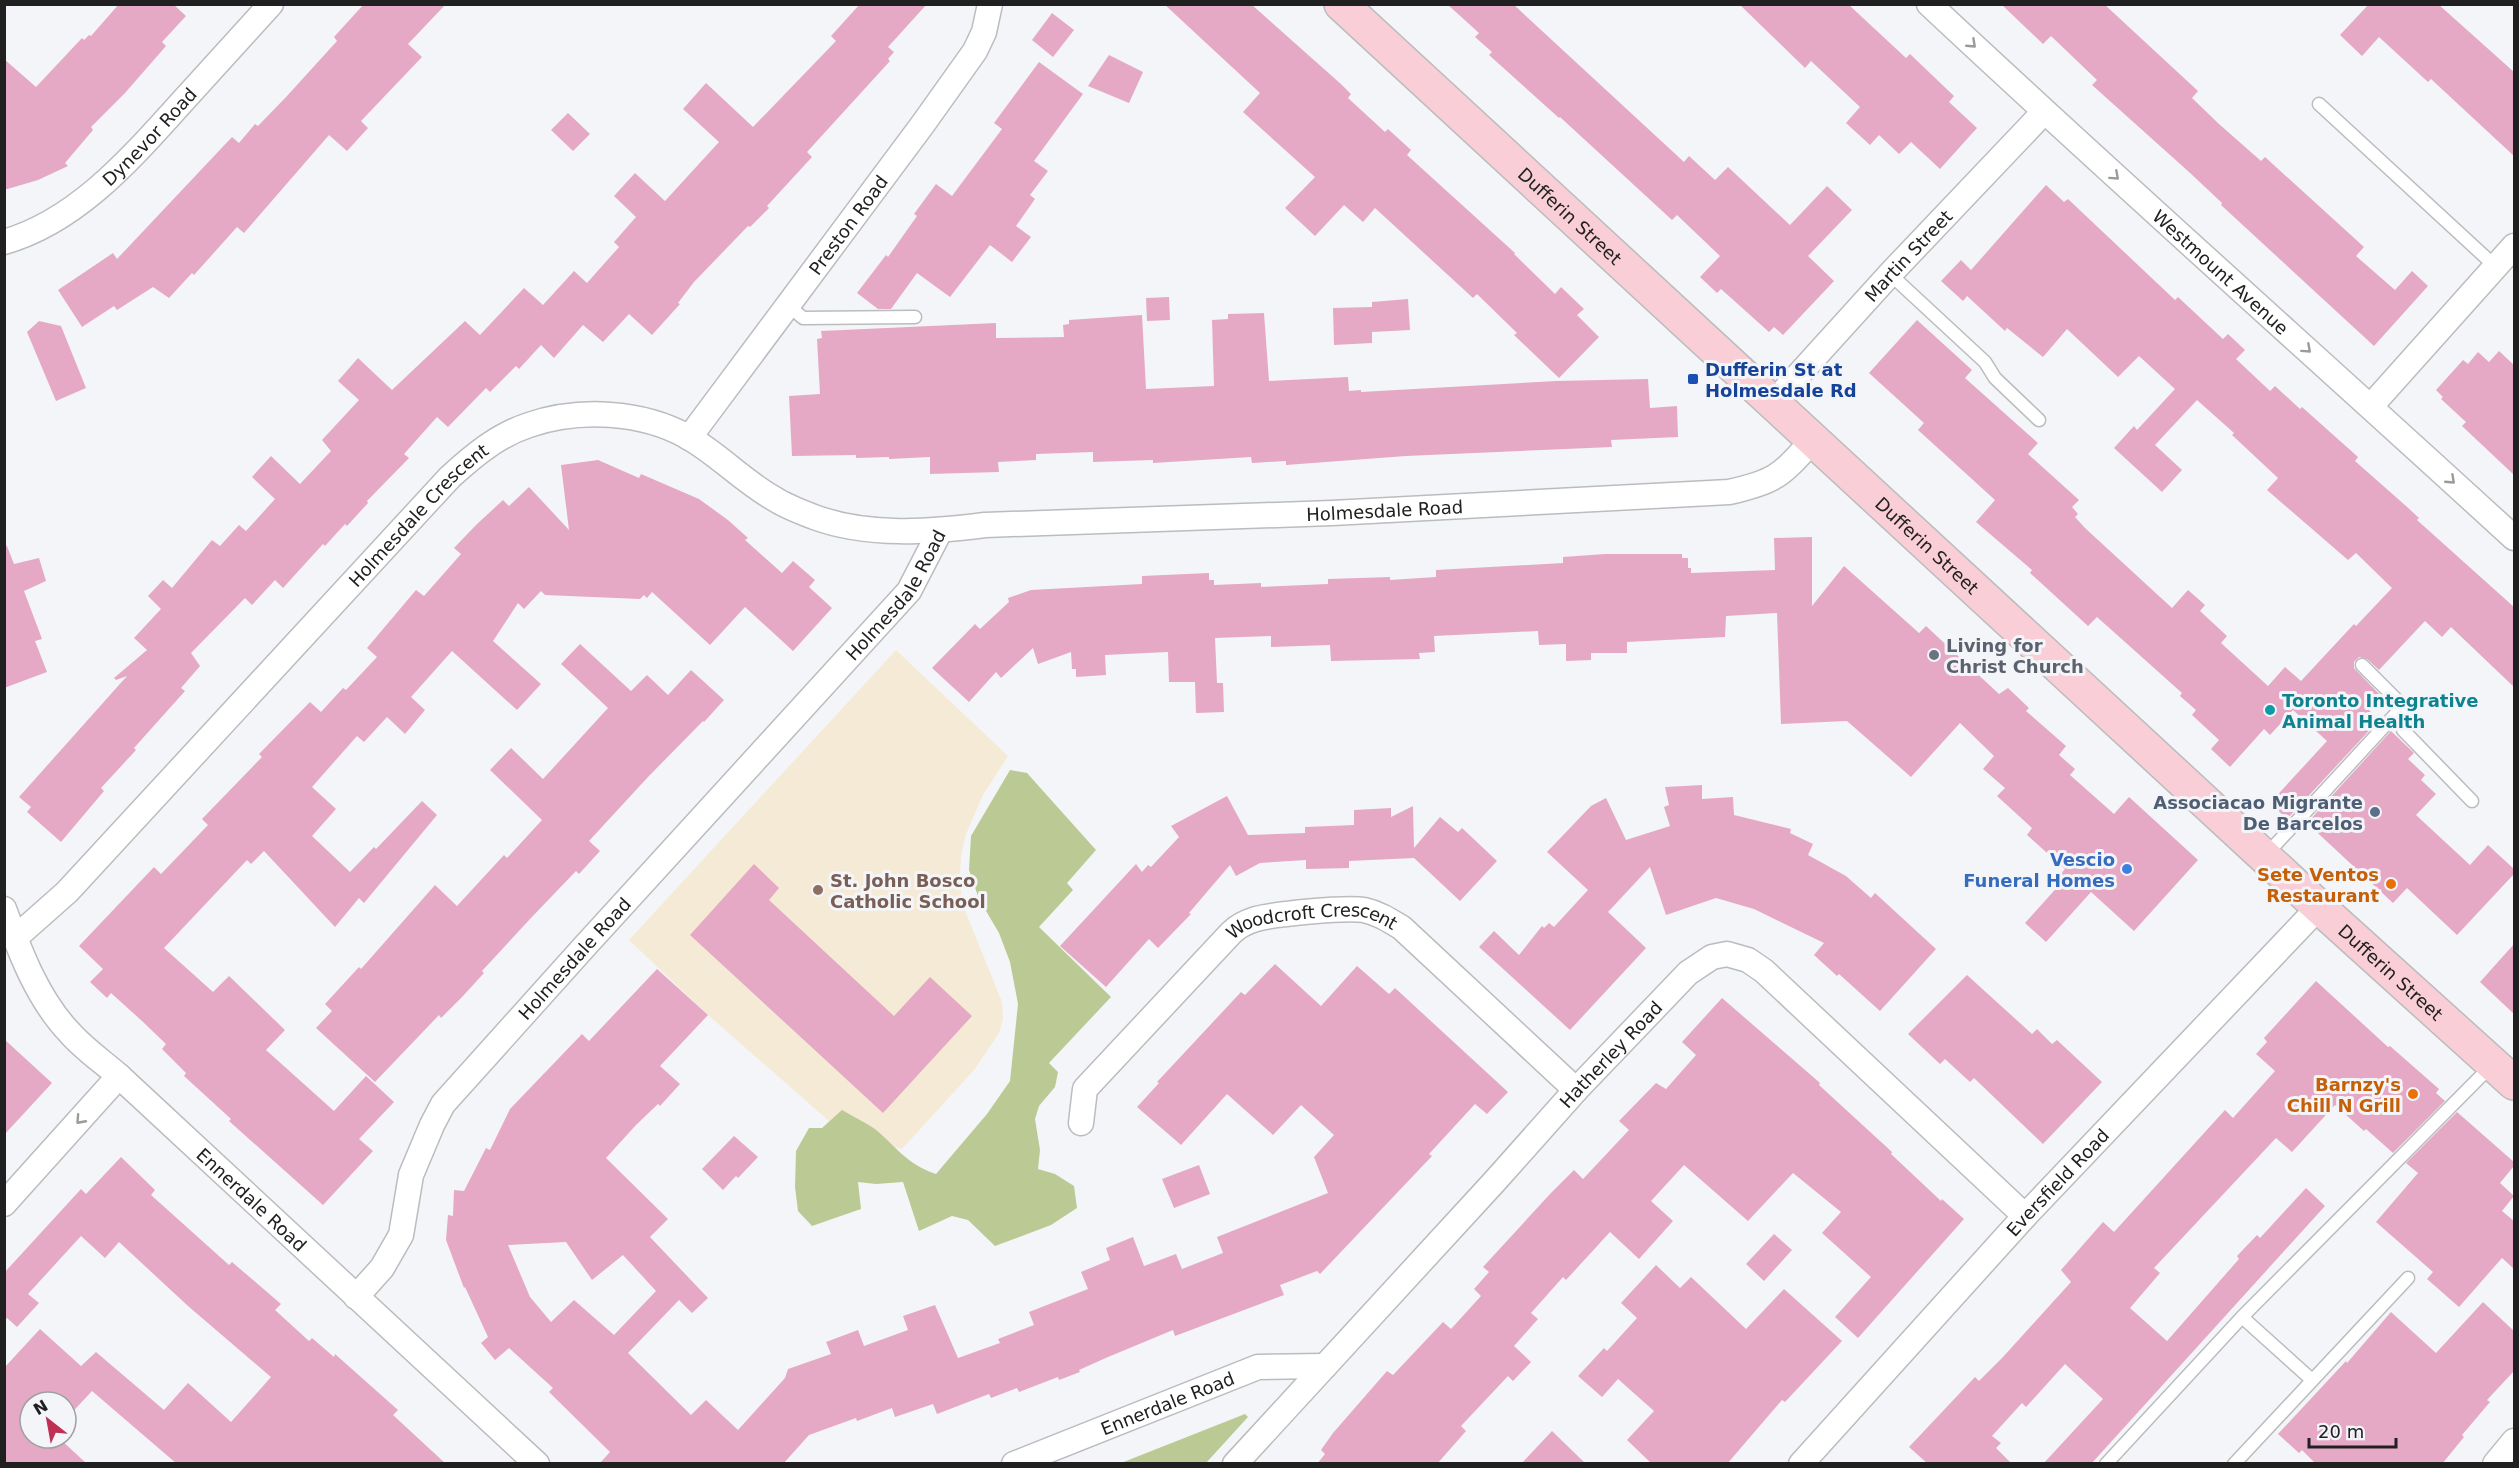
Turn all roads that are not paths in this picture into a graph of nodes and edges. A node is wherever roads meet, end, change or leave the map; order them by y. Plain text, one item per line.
1 (990, 4) edge
2 (1341, 4) edge
3 (1929, 4) edge
4 (257, 9) edge
5 (2319, 104) dead end
6 (2044, 112) junction
7 (4, 242) edge
8 (2514, 246) edge
9 (2496, 267) junction
10 (1890, 274) junction
11 (788, 306) junction
12 (915, 317) dead end
13 (1773, 403) junction
14 (2371, 406) junction
15 (2039, 420) dead end
16 (689, 438) junction
17 (1814, 439) junction
18 (940, 531) junction
19 (2514, 538) edge
20 (2362, 665) dead end
21 (2403, 706) junction
22 (2472, 801) dead end
23 (2265, 856) junction
24 (2319, 907) junction
25 (4, 909) edge
26 (15, 938) junction
27 (2504, 1073) edge
28 (119, 1076) junction
29 (1576, 1090) junction
30 (1081, 1123) dead end
31 (4, 1204) edge
32 (2025, 1216) junction
33 (2408, 1278) dead end
34 (356, 1297) junction
35 (2242, 1317) junction
36 (1325, 1366) junction
37 (2312, 1380) junction
38 (2514, 1441) edge
39 (537, 1464) edge
40 (1014, 1464) edge
41 (1235, 1464) edge
42 (1801, 1464) edge
43 (2106, 1464) edge
44 (2234, 1464) edge
45 (2495, 1464) edge

1 - 11 street, Preston Road
2 - 13 main road, Dufferin Street
3 -> 6 street, Westmount Avenue
4 - 7 street, Dynevor Road
5 - 9 lane
6 - 10 street, Martin Street
6 -> 14 street, Westmount Avenue
8 - 9 street
9 - 14 street
10 - 13 street, Martin Street
10 - 15 lane
11 - 12 lane
11 - 16 street, Preston Road
13 - 17 main road, Dufferin Street
14 -> 19 street, Westmount Avenue
16 - 18 street, Holmesdale Crescent
16 - 26 street, Holmesdale Crescent
17 - 18 street, Holmesdale Road
17 - 23 main road, Dufferin Street
18 - 34 street, Holmesdale Road
20 - 21 lane
21 - 22 lane
21 - 23 lane
23 - 24 main road, Dufferin Street
24 - 27 main road, Dufferin Street
24 - 32 street, Eversfield Road
25 - 26 street, Ennerdale Road
26 - 28 street, Ennerdale Road
27 - 35 lane
28 -> 31 street
28 - 34 street, Ennerdale Road
29 - 30 street, Woodcroft Crescent
29 - 32 street, Hatherley Road
29 - 36 street, Hatherley Road
32 - 42 street, Eversfield Road
33 - 37 lane
34 - 39 street, Ennerdale Road
35 - 37 lane
35 - 43 lane
36 - 40 street, Ennerdale Road
36 - 41 street, Hatherley Road
37 - 44 lane
38 - 45 street

